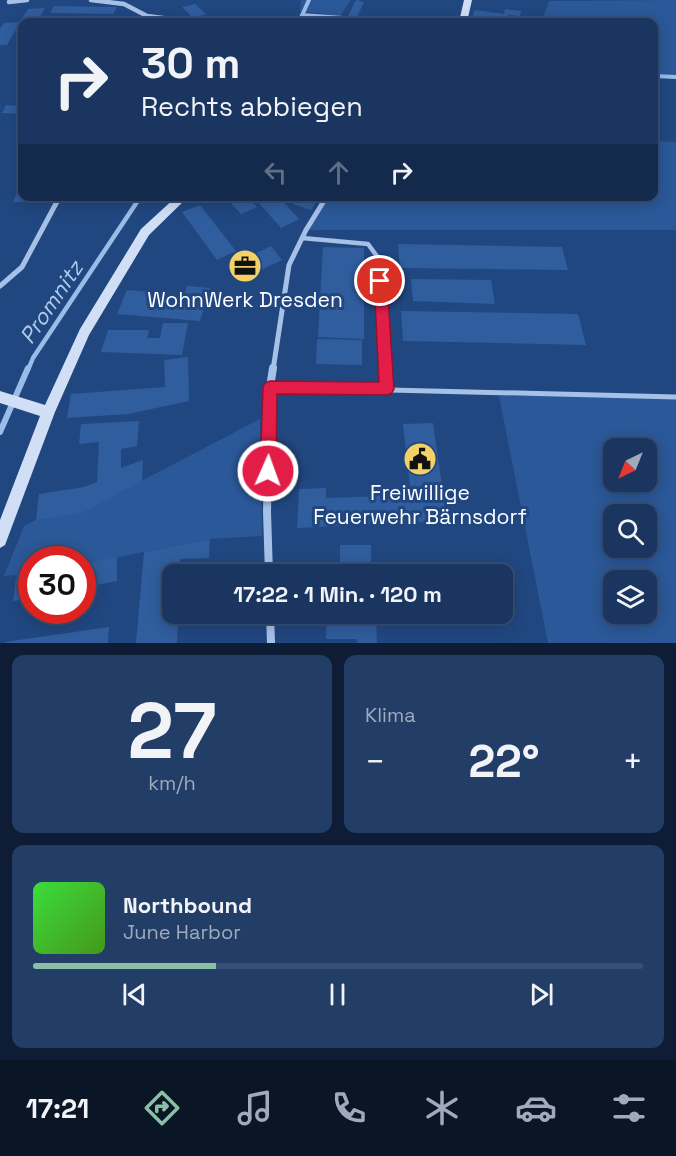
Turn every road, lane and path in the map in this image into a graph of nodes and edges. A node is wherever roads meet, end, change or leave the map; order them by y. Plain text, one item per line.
1 (27, 0) edge
2 (91, 0) edge
3 (468, 0) edge
4 (9, 2) dead end
5 (163, 18) edge
6 (464, 18) edge
7 (57, 201) edge
8 (179, 201) edge
9 (324, 201) edge
10 (302, 238) junction
11 (0, 286) edge
12 (270, 387) junction
13 (386, 389) junction
14 (676, 397) edge
15 (3, 398) edge
16 (48, 412) junction
17 (0, 540) edge
18 (269, 564) edge
19 (270, 624) edge
20 (271, 643) edge

1 - 4 street
2 - 5 street
3 - 6 main road
7 - 11 street
8 - 16 main road
9 - 10 street
10 - 12 street
10 - 13 lane
12 - 13 lane
12 - 18 street
13 - 14 lane
15 - 16 main road
16 - 17 main road
19 - 20 street

